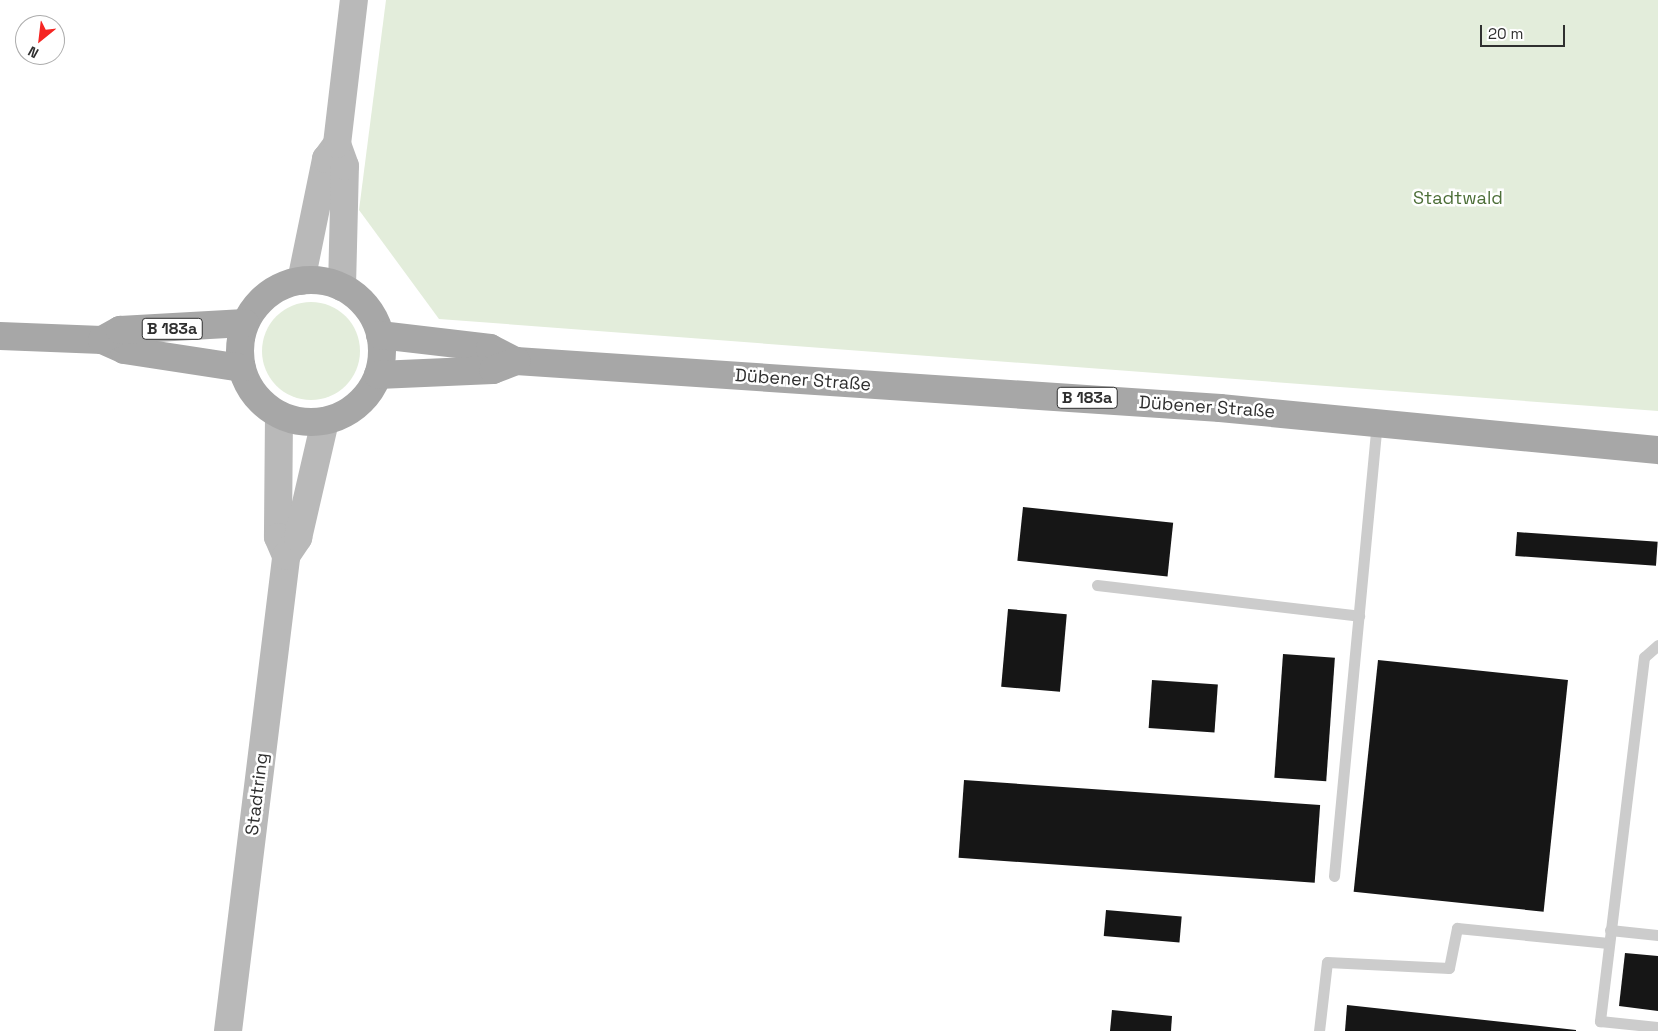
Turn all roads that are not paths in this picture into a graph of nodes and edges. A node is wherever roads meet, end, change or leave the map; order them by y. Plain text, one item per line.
1 (354, 0) edge
2 (337, 144) junction
3 (301, 281) junction
4 (342, 288) junction
5 (245, 323) junction
6 (380, 335) junction
7 (0, 336) edge
8 (102, 340) junction
9 (516, 361) junction
10 (242, 368) junction
11 (378, 376) junction
12 (279, 415) junction
13 (325, 421) junction
14 (1377, 422) junction
15 (1658, 450) edge
16 (286, 556) junction
17 (1097, 585) dead end
18 (1359, 616) junction
19 (1658, 645) edge
20 (1334, 876) dead end
21 (1610, 930) junction
22 (1658, 935) edge
23 (1608, 943) junction
24 (1658, 1027) edge
25 (228, 1031) edge
26 (1319, 1031) edge

1 - 2 main road
2 - 3 main road
2 - 4 main road
3 - 4 main road
3 - 5 main road
4 - 6 main road
5 - 8 main road, B 183a
5 - 10 main road
6 - 9 main road, Dübener Straße / B 183a
6 - 11 main road
7 - 8 main road, B 183a
8 - 10 main road, B 183a
9 - 11 main road, Dübener Straße / B 183a
9 - 14 main road, Dübener Straße / B 183a
10 - 12 main road
11 - 13 main road
12 - 13 main road
12 - 16 main road, Stadtring
13 - 16 main road, Stadtring
14 - 15 main road, Dübener Straße / B 183a
14 - 18 lane
16 - 25 main road, Stadtring
17 - 18 lane
18 - 20 lane
19 - 21 lane
21 - 22 lane
21 - 23 lane
23 - 24 lane
23 - 26 lane

